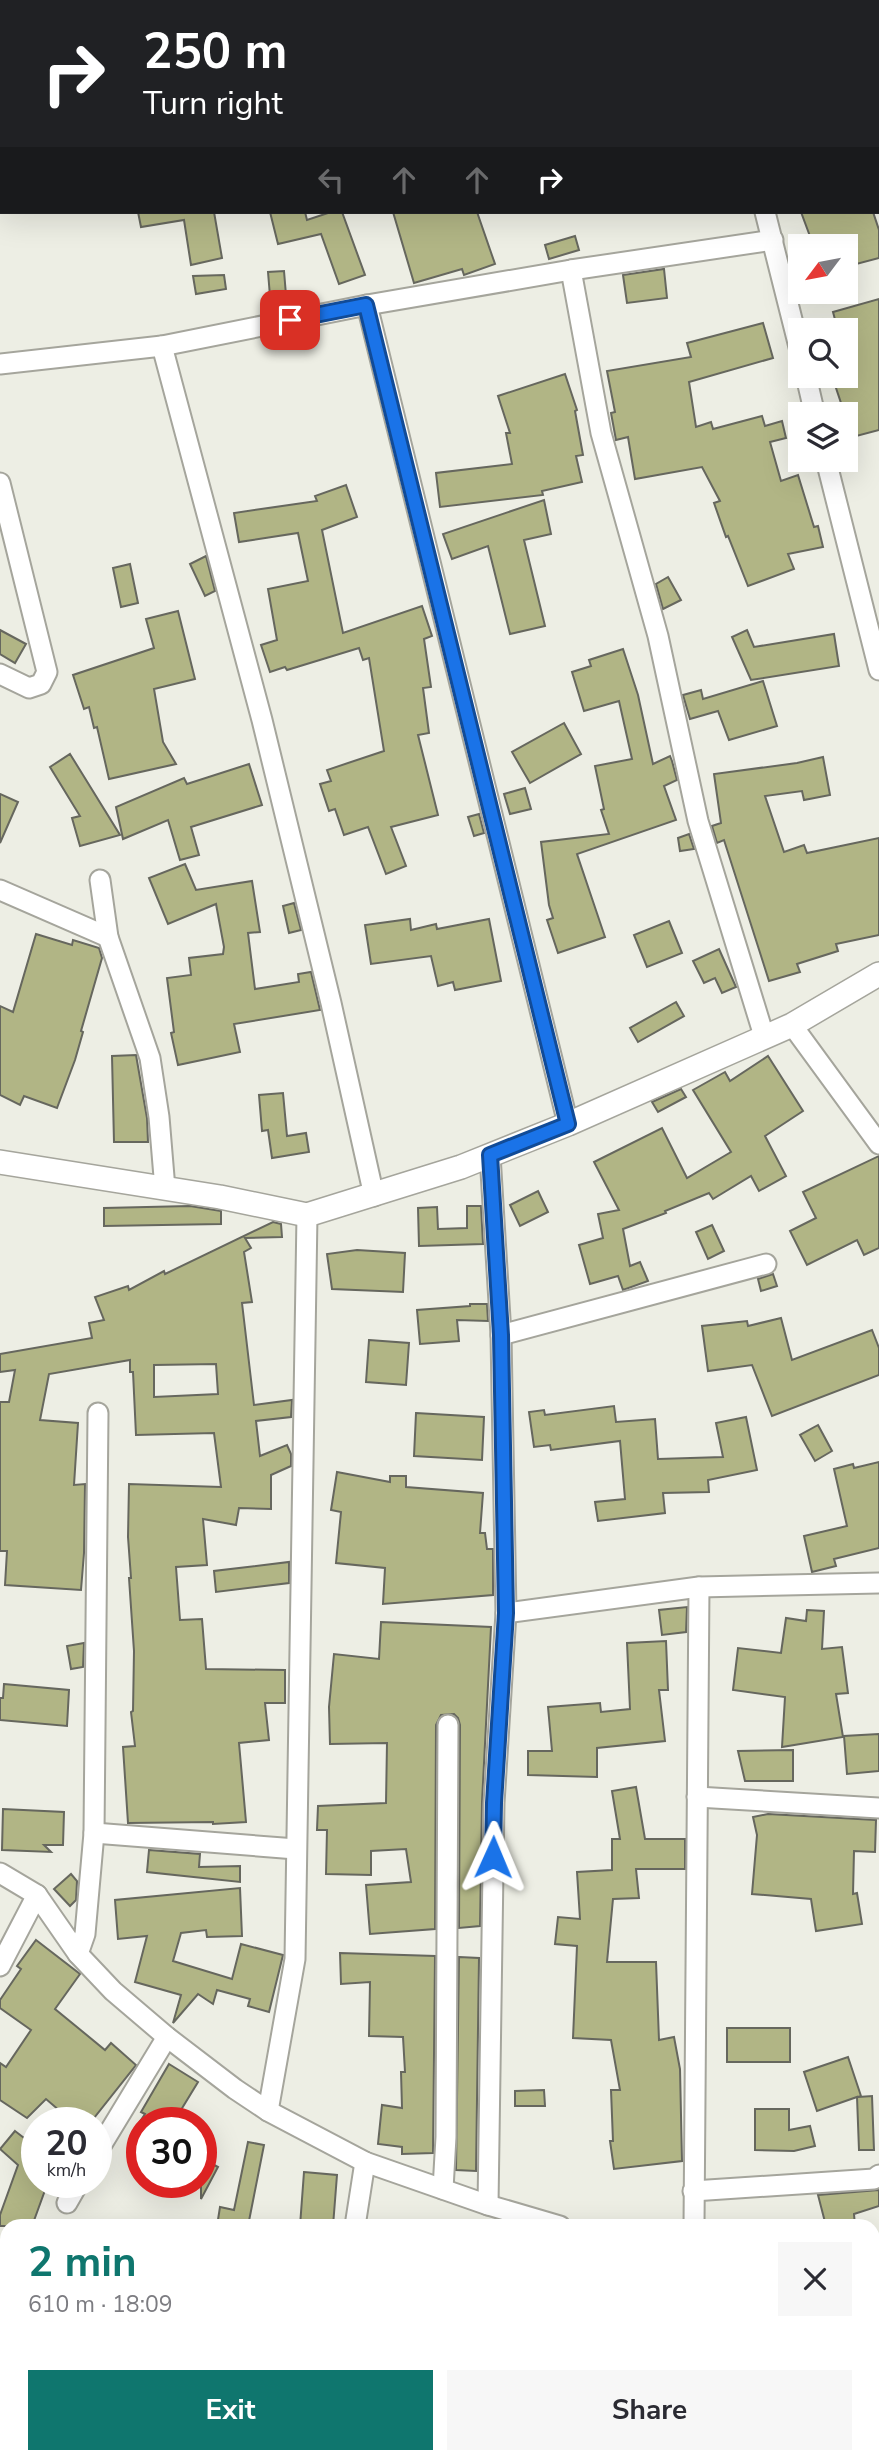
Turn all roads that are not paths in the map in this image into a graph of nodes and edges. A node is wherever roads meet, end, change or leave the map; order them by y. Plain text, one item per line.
1 (766, 214) edge
2 (773, 240) junction
3 (571, 270) junction
4 (366, 305) junction
5 (792, 318) edge
6 (162, 345) junction
7 (0, 364) edge
8 (829, 472) edge
9 (0, 483) edge
10 (877, 657) edge
11 (0, 674) edge
12 (100, 880) dead end
13 (0, 890) edge
14 (108, 937) junction
15 (879, 974) edge
16 (792, 1025) junction
17 (764, 1036) junction
18 (568, 1124) junction
19 (879, 1144) edge
20 (490, 1155) junction
21 (0, 1162) edge
22 (165, 1189) junction
23 (374, 1196) junction
24 (307, 1214) junction
25 (766, 1264) dead end
26 (501, 1335) junction
27 (98, 1413) dead end
28 (879, 1583) edge
29 (699, 1587) junction
30 (506, 1613) junction
31 (448, 1725) dead end
32 (697, 1797) junction
33 (879, 1808) edge
34 (93, 1833) junction
35 (296, 1849) junction
36 (0, 1873) edge
37 (37, 1895) junction
38 (78, 1954) junction
39 (0, 1966) edge
40 (167, 2037) junction
41 (268, 2111) junction
42 (112, 2128) edge
43 (365, 2162) junction
44 (879, 2175) edge
45 (443, 2189) junction
46 (693, 2191) junction
47 (69, 2198) edge
48 (66, 2203) dead end
49 (488, 2205) junction
50 (356, 2219) edge
51 (536, 2219) edge
52 (694, 2219) edge

1 - 2 street
2 - 3 street
2 - 5 street
3 - 4 street
3 - 17 street
4 - 6 street
4 - 18 street
6 - 7 street
6 - 23 street
8 - 10 street
9 - 11 street
12 - 14 street
13 - 14 street
14 - 22 street
15 - 16 street
16 - 17 street
16 - 19 street
17 - 18 street
18 - 20 street
20 - 23 street
20 - 26 street
21 - 22 street
22 - 24 street
23 - 24 street
24 - 35 street
25 - 26 street
26 - 30 street
27 - 34 street
28 - 29 street
29 - 30 street
29 - 32 street
30 - 49 street
31 - 45 street
32 - 33 street
32 - 46 street
34 - 35 street
34 - 38 street
35 - 41 street
36 - 37 street
37 - 38 street
37 - 39 street
38 - 40 street
40 - 41 street
40 - 42 street
41 - 43 street
43 - 45 street
43 - 50 street
44 - 46 street
45 - 49 street
46 - 52 street
47 - 48 street
49 - 51 street

